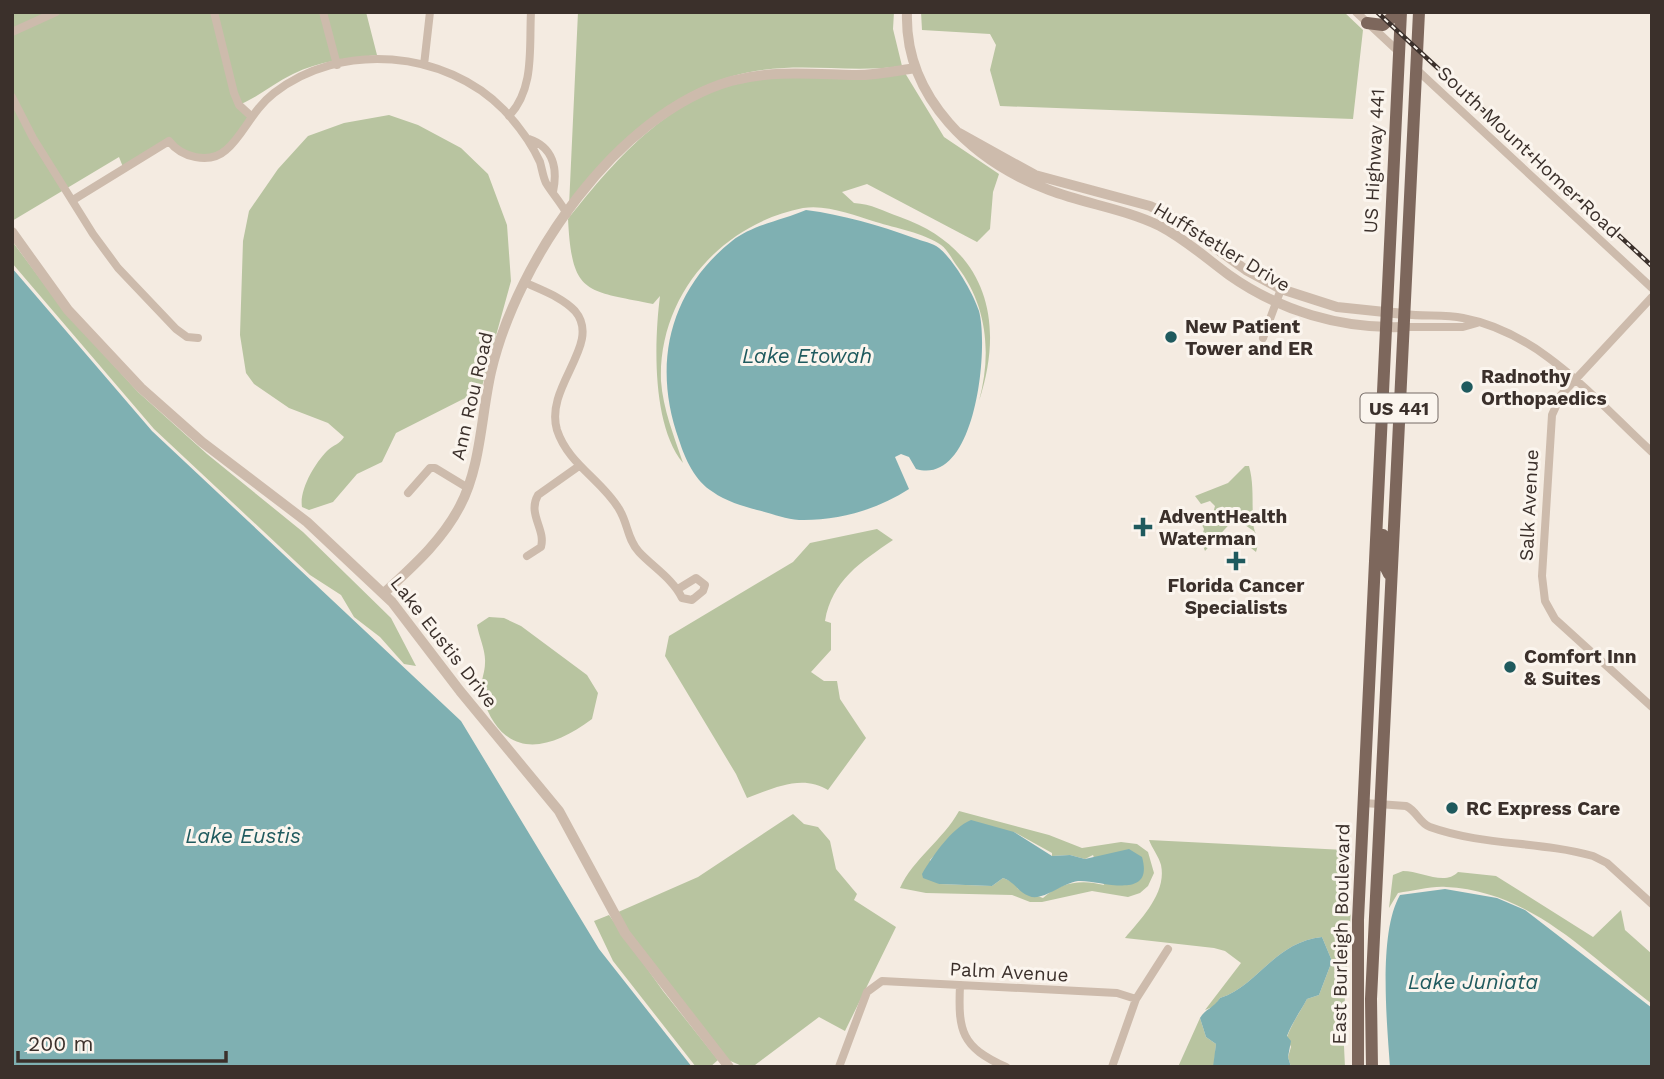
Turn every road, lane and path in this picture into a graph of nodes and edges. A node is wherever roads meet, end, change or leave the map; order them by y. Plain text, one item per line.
1 (55, 12) edge
2 (214, 12) edge
3 (323, 12) edge
4 (430, 12) edge
5 (531, 12) edge
6 (907, 12) edge
7 (1356, 12) edge
8 (1399, 12) edge
9 (1419, 12) edge
10 (1367, 23) junction
11 (12, 32) edge
12 (1399, 52) junction
13 (337, 65) junction
14 (424, 65) junction
15 (915, 68) junction
16 (1416, 69) junction
17 (12, 97) edge
18 (251, 116) junction
19 (509, 116) junction
20 (958, 133) junction
21 (529, 139) junction
22 (547, 152) junction
23 (538, 158) junction
24 (1411, 174) junction
25 (553, 191) junction
26 (73, 200) junction
27 (567, 214) junction
28 (12, 232) edge
29 (524, 282) junction
30 (1652, 288) edge
31 (1281, 289) junction
32 (1652, 297) edge
33 (1276, 302) junction
34 (1386, 313) junction
35 (1404, 321) junction
36 (1385, 327) junction
37 (198, 338) dead end
38 (1263, 338) dead end
39 (1575, 380) junction
40 (1379, 452) junction
41 (1652, 452) edge
42 (579, 466) junction
43 (468, 488) junction
44 (408, 493) dead end
45 (527, 556) dead end
46 (1390, 575) junction
47 (678, 589) dead end
48 (383, 593) junction
49 (1652, 707) edge
50 (1364, 803) junction
51 (1382, 804) junction
52 (1652, 904) edge
53 (1168, 949) dead end
54 (960, 985) junction
55 (1136, 999) junction
56 (729, 1067) edge
57 (839, 1067) edge
58 (1006, 1067) edge
59 (1112, 1067) edge
60 (1358, 1067) edge
61 (1373, 1067) edge

1 - 11 street
2 - 18 street
3 - 13 street
4 - 14 street
5 - 19 street
6 - 15 street, Huffstetler Drive
7 - 10 street
8 - 10 main road
8 - 12 main road, US Highway 441 / US 441
9 - 16 main road, US 441
10 - 12 street
12 - 24 main road
12 - 34 main road, US Highway 441 / US 441
13 - 14 street
13 - 18 street
14 - 19 street
15 - 20 street, Huffstetler Drive
15 - 27 street, Ann Rou Road
16 - 24 main road, US 441
16 - 30 street, South Mount Homer Road
17 - 26 street
18 - 26 street
19 - 21 street
20 - 31 street, Huffstetler Drive
20 - 33 street, Huffstetler Drive
21 - 22 street
21 - 23 street
22 - 23 street
22 - 25 street
23 - 25 street
24 - 35 main road, US 441
25 - 27 street
26 - 37 street
27 - 29 street, Ann Rou Road
28 - 48 street, Lake Eustis Drive
29 - 42 street
29 - 43 street, Ann Rou Road
31 - 33 street
31 - 34 street, Huffstetler Drive
32 - 39 street, Salk Avenue
33 - 36 street, Huffstetler Drive
33 - 38 street
34 - 35 street, Huffstetler Drive
34 - 36 main road, US 441
35 - 36 street, Huffstetler Drive
35 - 39 street
35 - 46 main road, US 441
36 - 40 main road, US 441
39 - 41 street
39 - 49 street, Salk Avenue
40 - 46 main road
40 - 50 main road, US 441
42 - 45 street
42 - 47 street
43 - 44 street
43 - 48 street, Ann Rou Road
46 - 51 main road, US 441
48 - 56 street, Lake Eustis Drive
50 - 51 street
50 - 60 main road, East Burleigh Boulevard / US 441
51 - 52 street
51 - 61 main road, East Burleigh Boulevard / US 441
53 - 55 street
54 - 55 street, Palm Avenue
54 - 57 street, Palm Avenue
54 - 58 street
55 - 59 street

